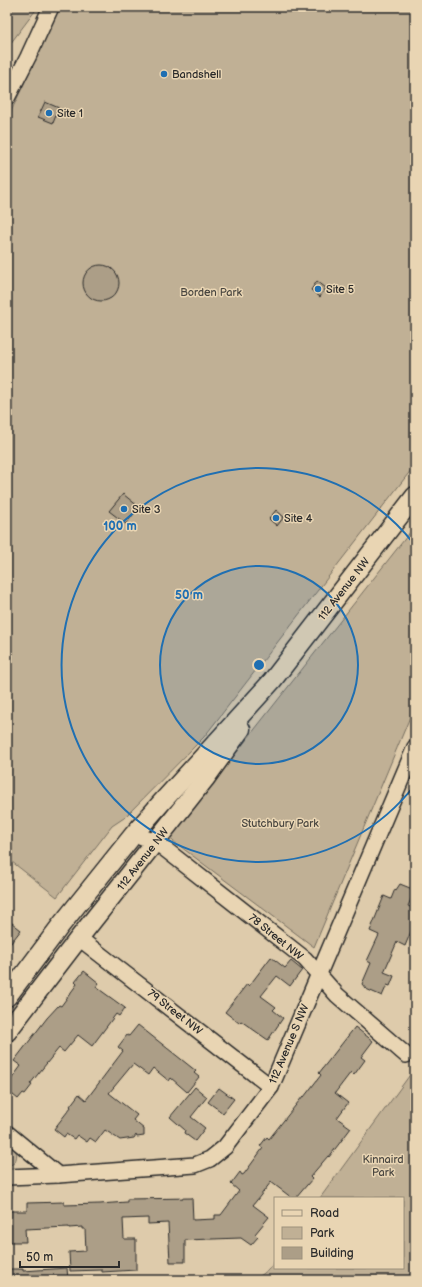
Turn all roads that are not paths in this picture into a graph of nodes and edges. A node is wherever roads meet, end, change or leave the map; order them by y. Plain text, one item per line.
1 (51, 7) edge
2 (7, 98) edge
3 (415, 496) edge
4 (272, 681) junction
5 (415, 747) edge
6 (134, 834) junction
7 (156, 842) junction
8 (78, 938) junction
9 (318, 975) junction
10 (7, 997) edge
11 (7, 1032) edge
12 (406, 1055) dead end
13 (270, 1087) junction
14 (7, 1133) edge
15 (58, 1175) junction
16 (7, 1177) edge

1 - 2 street
3 - 4 main road, 112 Avenue NW
4 - 6 main road, 112 Avenue NW
4 - 7 main road, 112 Avenue NW
5 - 9 street, 112 Avenue S NW
6 - 7 street, 78 Street NW
6 - 10 main road, 112 Avenue NW
7 - 8 main road, 112 Avenue NW
7 - 9 street, 78 Street NW
8 - 11 main road, 112 Avenue NW
8 - 13 street, 79 Street NW
9 - 12 street, 78 Street NW
9 - 13 street, 112 Avenue S NW
13 - 15 street, 112 Avenue S NW
14 - 15 street
15 - 16 street, 112 Avenue S NW

